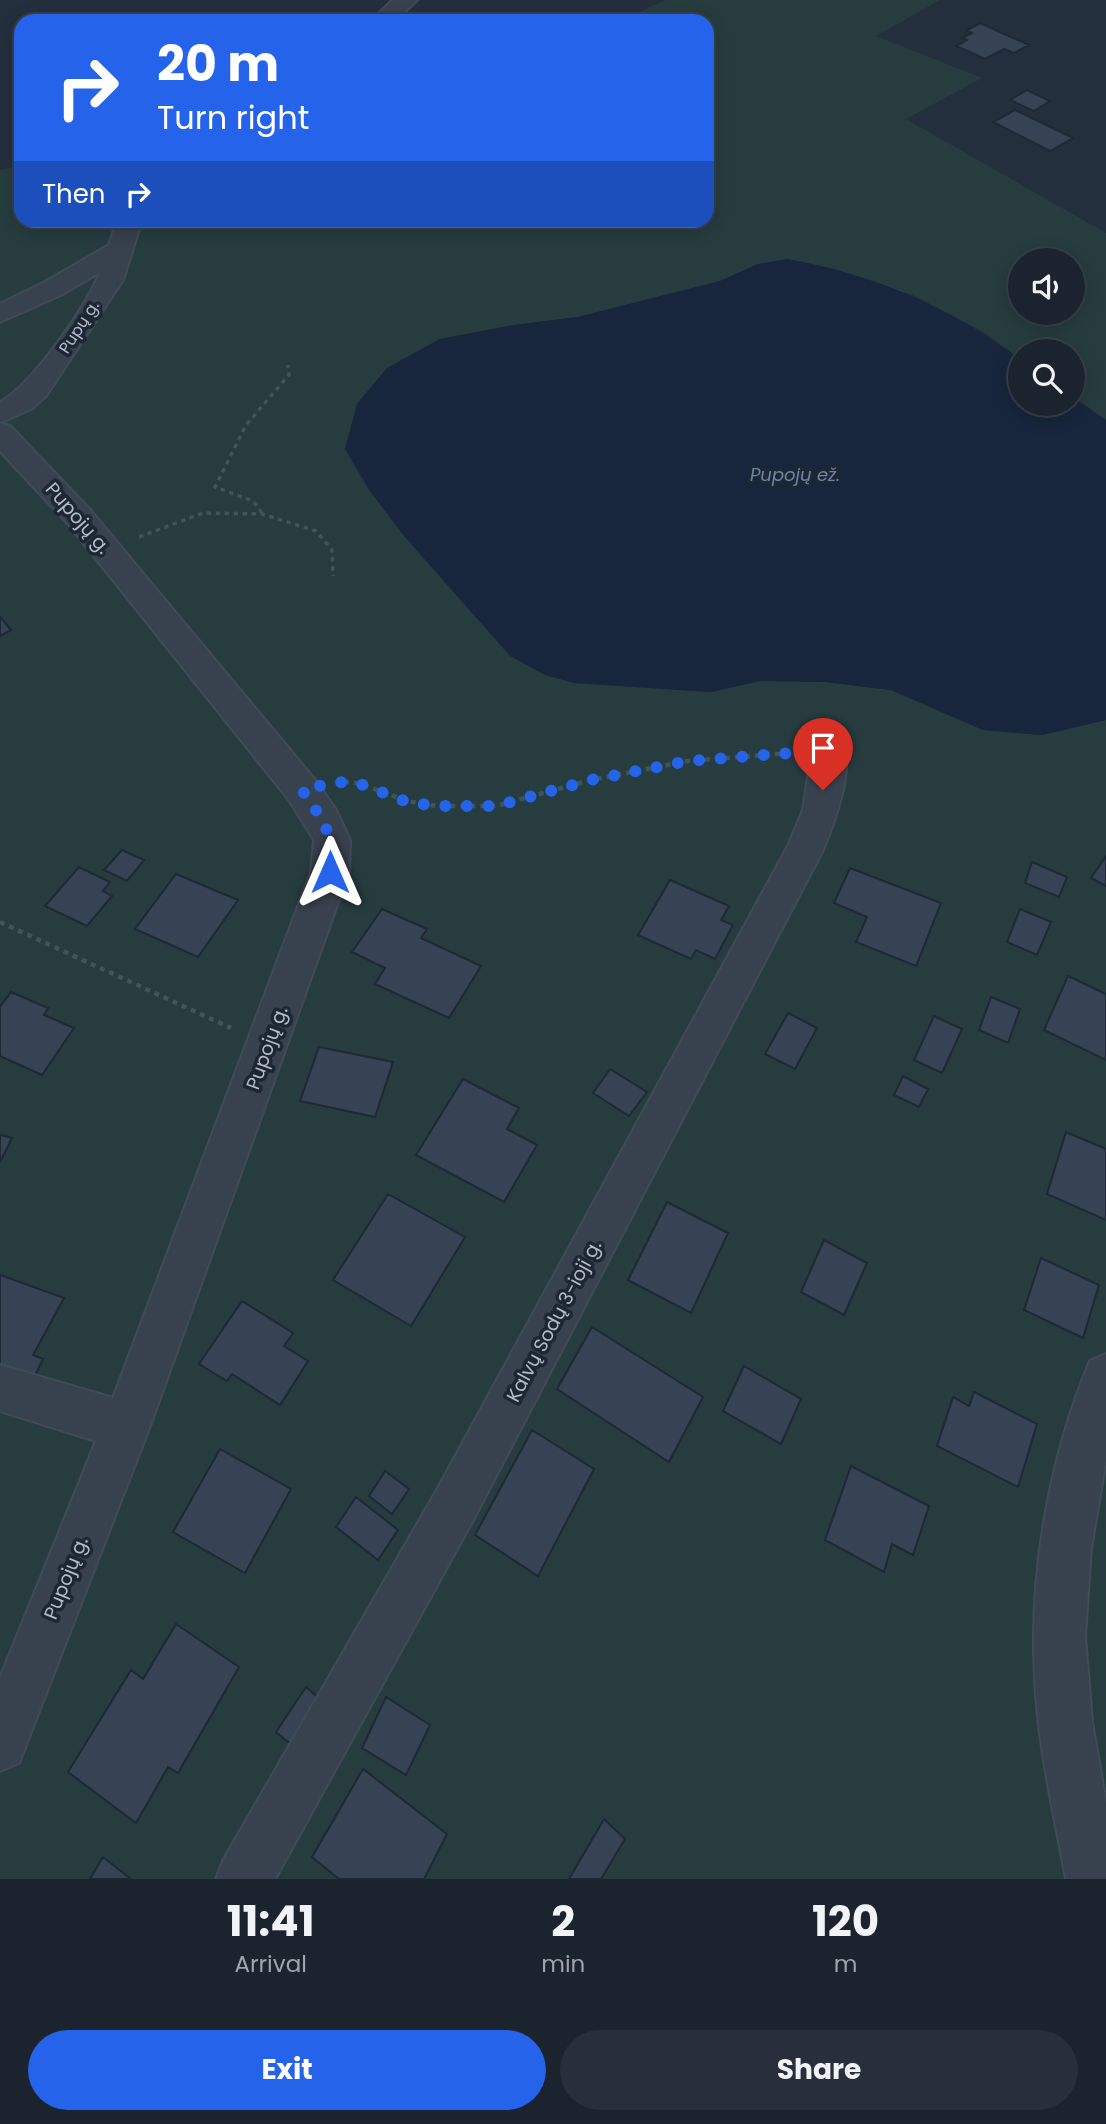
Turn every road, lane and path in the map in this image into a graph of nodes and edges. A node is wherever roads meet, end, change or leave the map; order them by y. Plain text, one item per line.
1 (406, 0) edge
2 (390, 14) edge
3 (127, 228) edge
4 (120, 249) junction
5 (0, 314) edge
6 (288, 365) dead end
7 (0, 414) edge
8 (0, 433) edge
9 (262, 514) junction
10 (105, 549) junction
11 (333, 576) dead end
12 (829, 750) joint
13 (302, 790) junction
14 (0, 922) edge
15 (270, 1039) junction
16 (1106, 1377) edge
17 (0, 1388) edge
18 (126, 1426) junction
19 (0, 1744) edge
20 (244, 1879) edge
21 (1094, 1879) edge

1 - 2 street
3 - 4 street, Pupų g.
4 - 5 street
4 - 7 street, Pupų g.
6 - 9 path
8 - 10 street, Pupojų g.
9 - 10 path
9 - 11 path
10 - 13 street, Pupojų g.
12 - 13 path
12 - 20 street, Kalvų Sodų 3-ioji g.
13 - 15 street, Pupojų g.
14 - 15 path
15 - 18 street, Pupojų g.
16 - 21 street
17 - 18 street
18 - 19 street, Pupojų g.

